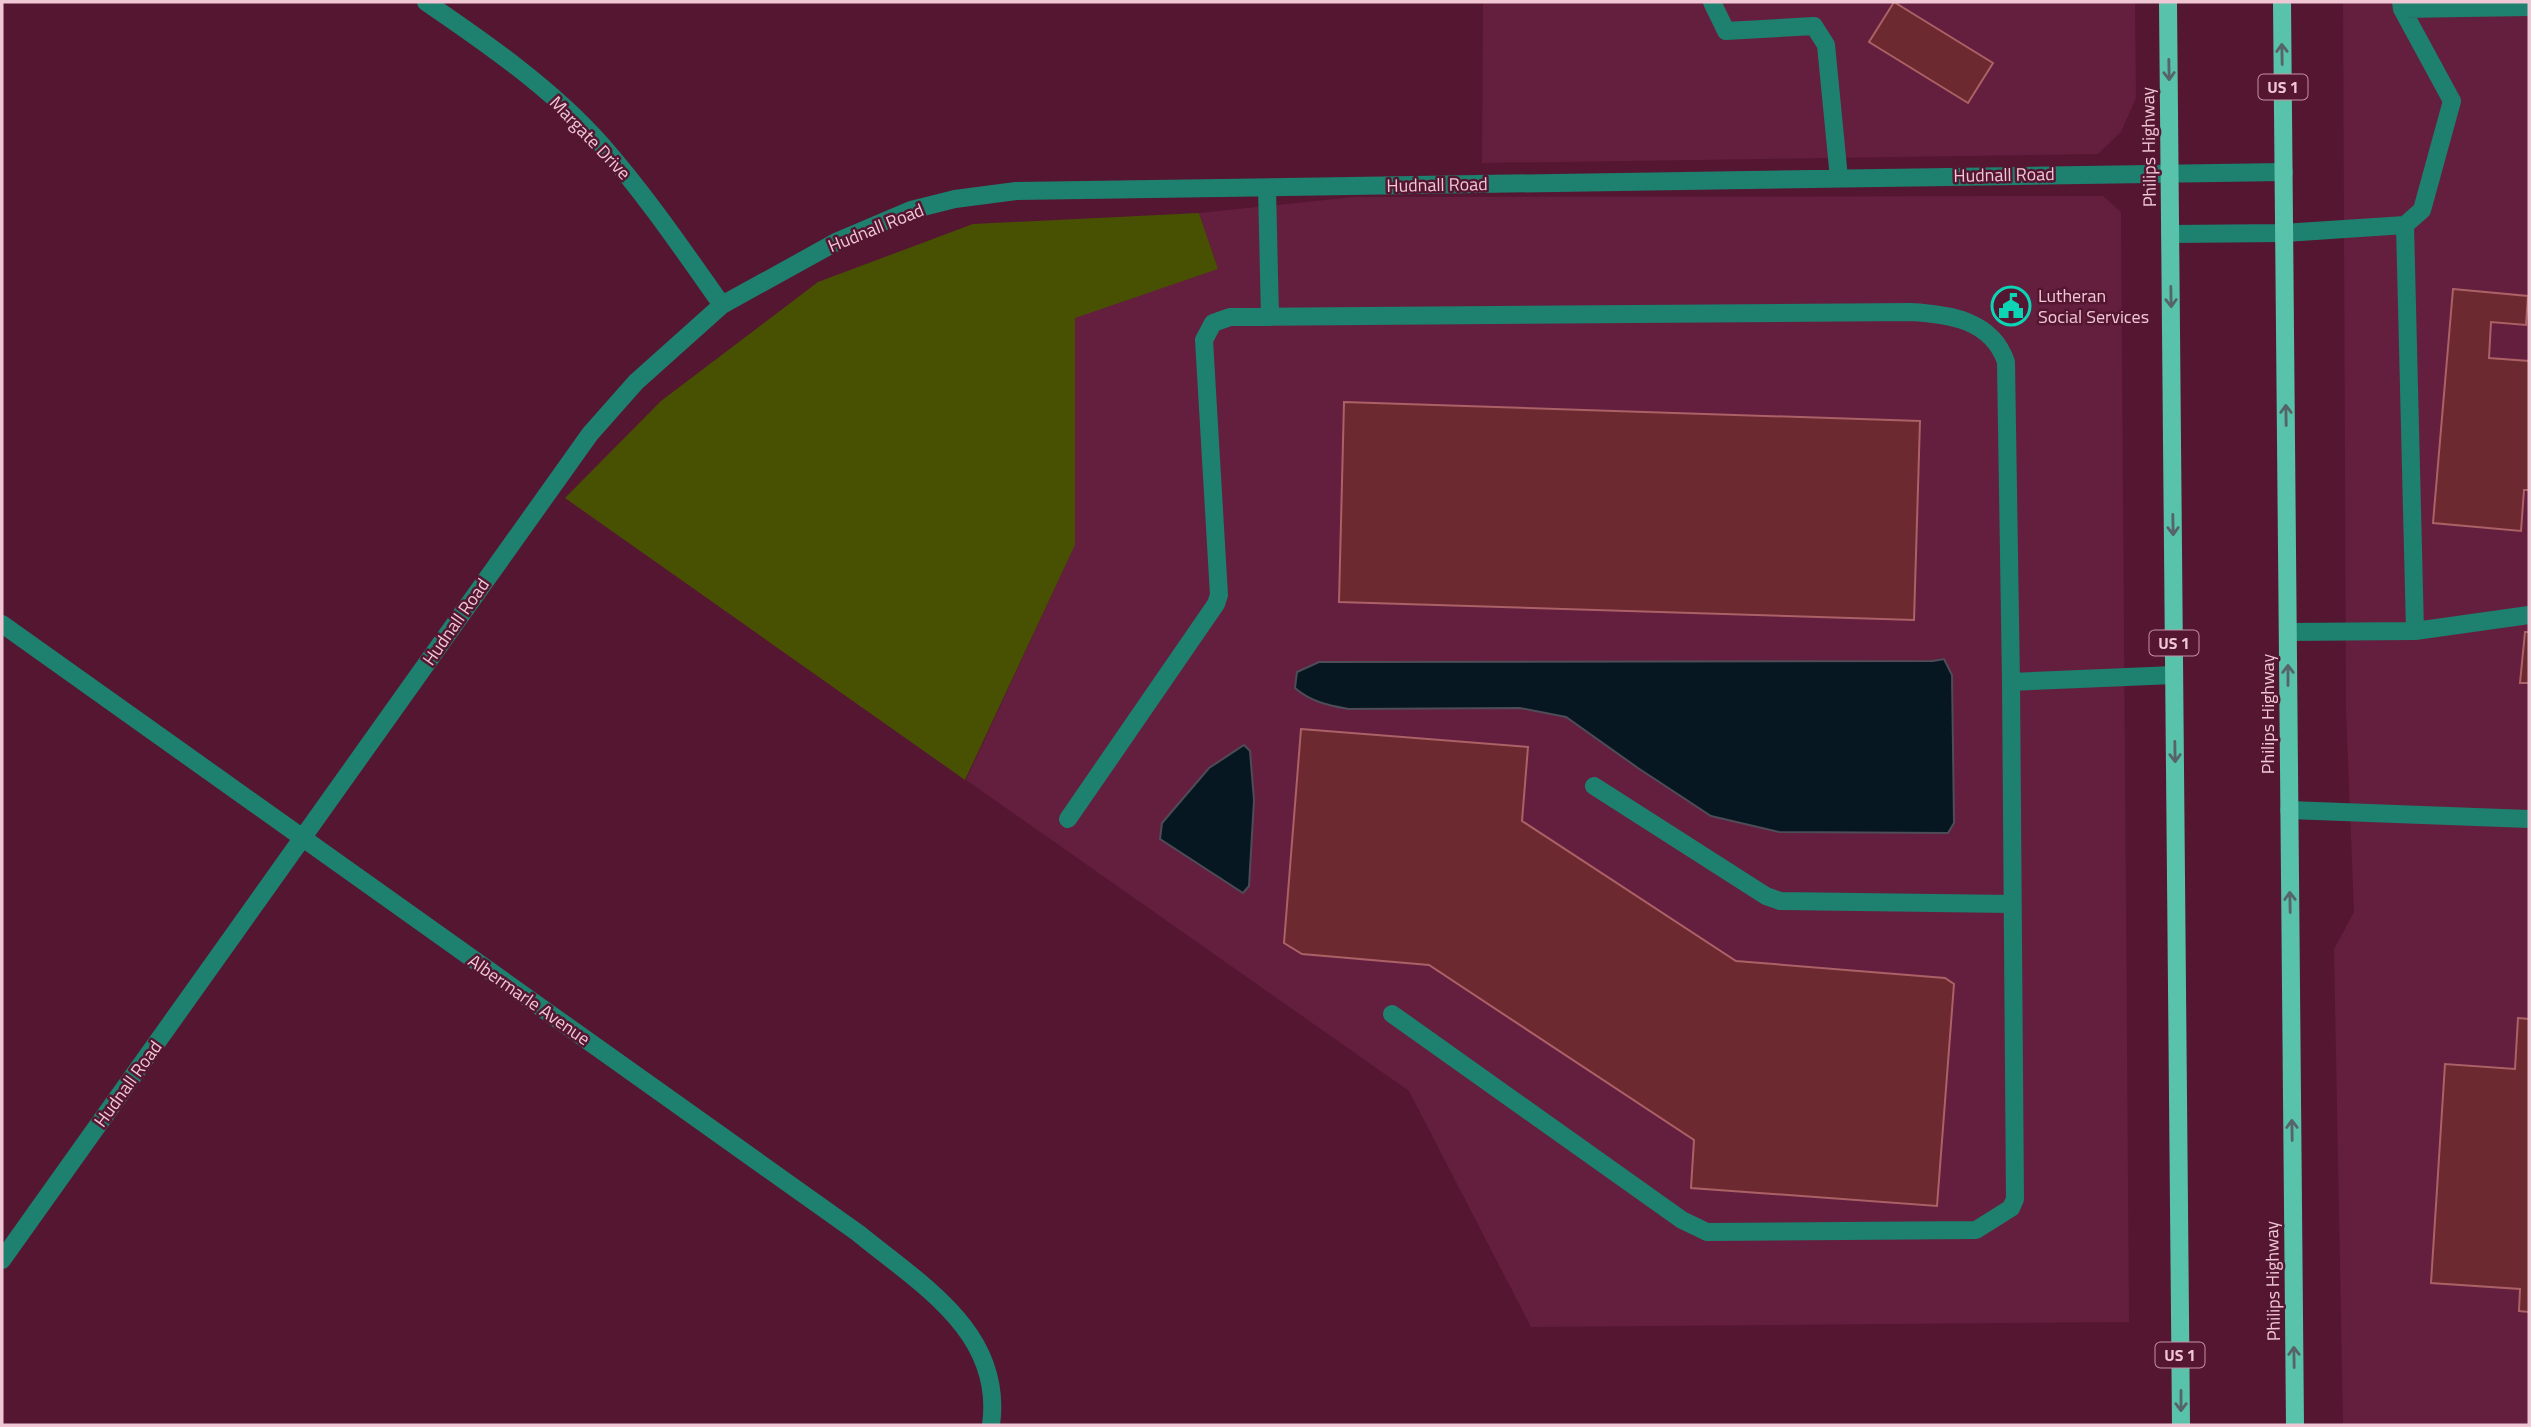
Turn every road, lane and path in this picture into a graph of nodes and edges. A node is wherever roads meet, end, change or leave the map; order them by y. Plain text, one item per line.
1 (426, 2) edge
2 (1712, 2) edge
3 (2168, 2) edge
4 (2282, 2) edge
5 (2402, 6) edge
6 (2529, 7) edge
7 (2170, 172) junction
8 (2284, 172) junction
9 (1839, 178) junction
10 (1268, 188) junction
11 (2405, 225) junction
12 (2284, 233) junction
13 (2170, 234) junction
14 (722, 305) junction
15 (1270, 317) junction
16 (2529, 615) edge
17 (2, 624) edge
18 (2415, 631) junction
19 (2288, 632) junction
20 (2174, 675) junction
21 (2011, 682) junction
22 (1594, 786) dead end
23 (2289, 810) junction
24 (1068, 818) dead end
25 (2529, 819) edge
26 (302, 840) junction
27 (2011, 904) junction
28 (1391, 1014) dead end
29 (2, 1260) edge
30 (991, 1424) edge
31 (2181, 1425) edge
32 (2295, 1425) edge

1 - 14 street, Margate Drive
2 - 9 street
3 -> 7 main road, Philips Highway / US 1
8 -> 4 main road, Philips Highway / US 1
5 - 6 street
5 - 11 street
7 - 8 street, Hudnall Road
7 - 9 street, Hudnall Road
7 - 13 main road, Philips Highway / US 1
8 - 12 main road, Philips Highway / US 1
9 - 10 street, Hudnall Road
10 - 14 street, Hudnall Road
10 - 15 street
11 - 12 street
11 - 18 street
12 - 13 street
19 -> 12 main road, Philips Highway / US 1
13 -> 20 main road, Philips Highway / US 1
14 - 26 street, Hudnall Road
15 - 21 street
15 - 24 street
16 - 18 street
17 - 26 street, Albermarle Avenue
18 - 19 street
23 -> 19 main road, Philips Highway / US 1
20 - 21 street
20 -> 31 main road, Philips Highway / US 1
21 - 27 street
22 - 27 street
23 - 25 street
32 -> 23 main road, Philips Highway / US 1
26 - 29 street, Hudnall Road
26 - 30 street, Albermarle Avenue
27 - 28 street

